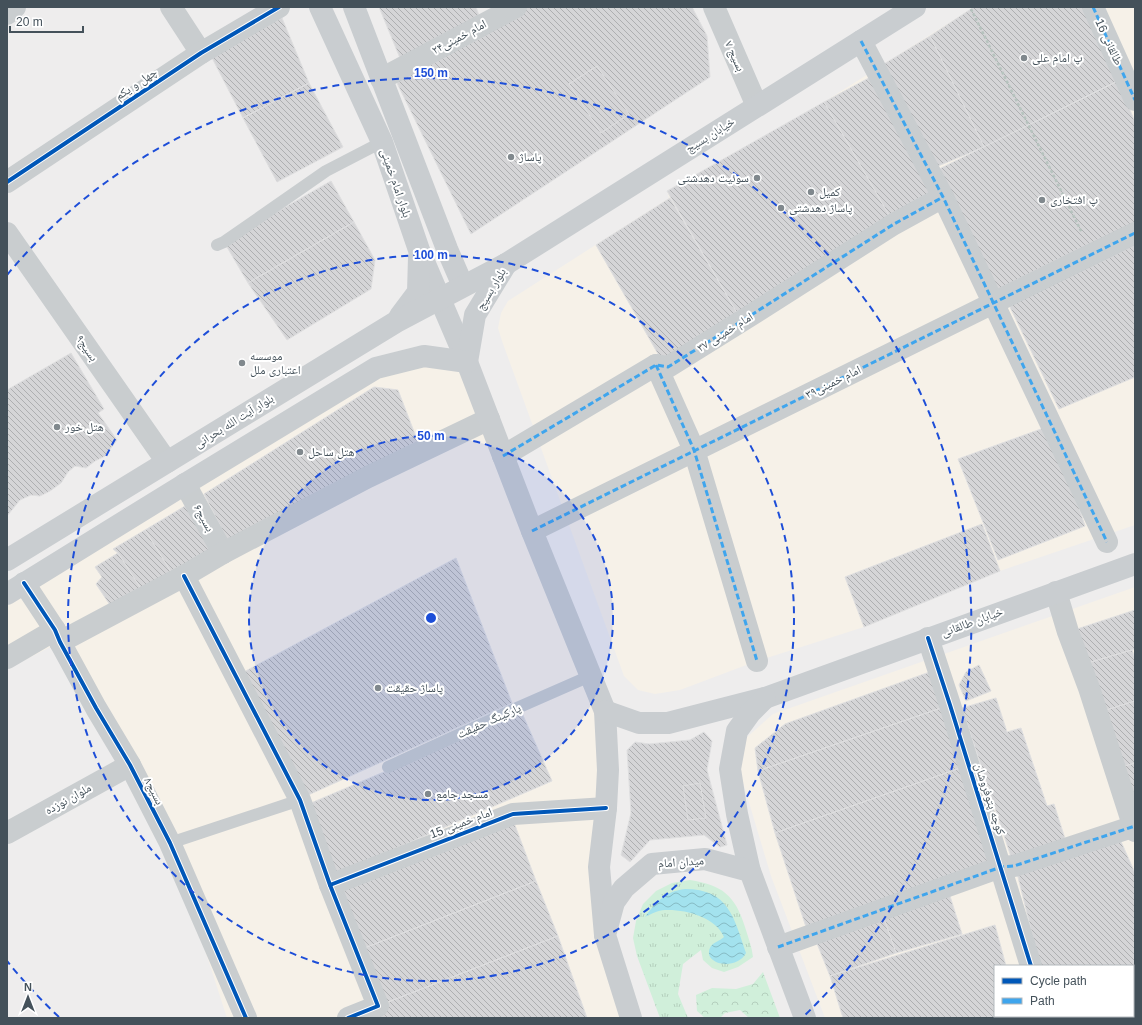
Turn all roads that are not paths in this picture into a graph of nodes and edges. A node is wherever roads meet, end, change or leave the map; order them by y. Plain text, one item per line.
1 (171, 7) edge
2 (279, 7) edge
3 (320, 7) edge
4 (354, 7) edge
5 (516, 7) edge
6 (714, 7) edge
7 (915, 7) edge
8 (1093, 7) edge
9 (861, 41) junction
10 (201, 53) junction
11 (381, 79) junction
12 (1135, 100) edge
13 (757, 106) junction
14 (382, 142) junction
15 (7, 182) edge
16 (943, 198) junction
17 (7, 233) edge
18 (1135, 233) edge
19 (217, 245) dead end
20 (419, 250) junction
21 (506, 264) junction
22 (463, 286) junction
23 (440, 298) junction
24 (993, 303) junction
25 (396, 322) junction
26 (466, 362) junction
27 (656, 365) junction
28 (284, 391) junction
29 (299, 414) junction
30 (489, 419) junction
31 (694, 450) junction
32 (503, 456) junction
33 (167, 462) junction
34 (184, 484) junction
35 (532, 530) junction
36 (1107, 542) dead end
37 (223, 553) junction
38 (7, 560) edge
39 (1135, 564) edge
40 (184, 576) junction
41 (16, 589) edge
42 (1056, 592) junction
43 (57, 636) junction
44 (928, 638) junction
45 (7, 658) edge
46 (757, 661) dead end
47 (590, 676) junction
48 (765, 698) junction
49 (605, 711) junction
50 (130, 764) junction
51 (388, 766) dead end
52 (300, 800) junction
53 (606, 808) junction
54 (1134, 828) edge
55 (7, 833) edge
56 (170, 843) junction
57 (1001, 867) junction
58 (750, 872) junction
59 (330, 885) junction
60 (605, 935) junction
61 (778, 946) junction
62 (1031, 965) edge
63 (246, 1018) edge
64 (348, 1018) edge
65 (631, 1018) edge
66 (805, 1018) edge

1 - 10 street
2 - 10 street, چهل و یکم
3 - 14 main road, بلوار امام خمینی
4 - 11 main road, بلوار امام خمینی
5 - 11 street, امام خمینی۲۴
6 - 13 street, بسیج ۷
7 - 9 main road, خیابان بسیج
8 - 12 street, طالقانی 16
9 - 13 main road, خیابان بسیج
9 - 16 street
10 - 15 street, چهل و یکم
11 - 22 main road, بلوار امام خمینی
13 - 21 main road, خیابان بسیج
14 - 19 lane
14 - 20 main road, بلوار امام خمینی
16 - 24 street
16 - 27 street, امام خمینی ۳۷
17 - 33 street, بسیج۹
18 - 24 street, امام خمینی۳۹
20 - 23 main road, بلوار امام خمینی
20 - 25 main road
21 - 22 main road, بلوار بسیج
21 - 26 main road, بلوار بسیج
22 - 23 main road, بلوار آیت الله بحرانی
23 - 25 main road, بلوار آیت الله بحرانی
23 - 26 main road, بلوار امام خمینی
24 - 31 street, امام خمینی۳۹
24 - 36 street
25 - 28 main road, بلوار آیت الله بحرانی
26 - 29 main road
26 - 30 main road, بلوار امام خمینی
27 - 31 street
27 - 32 street, امام خمینی ۳۷
28 - 29 main road
28 - 33 main road, بلوار آیت الله بحرانی
29 - 34 main road
30 - 32 main road, بلوار امام خمینی
30 - 37 street
31 - 35 street, امام خمینی۳۹
31 - 46 street
32 - 35 main road, بلوار امام خمینی
33 - 38 main road, بلوار آیت الله بحرانی
34 - 37 street, بسیج۶
34 - 41 main road
35 - 47 main road, بلوار امام خمینی
37 - 40 street
39 - 42 main road, خیابان طالقانی
40 - 43 street
40 - 52 street
41 - 43 street, بسیج۸
42 - 44 main road, خیابان طالقانی
42 - 54 street
43 - 45 street
43 - 50 street, بسیج۸
44 - 48 main road, خیابان طالقانی
44 - 57 street, کوچه پتوفروشان
47 - 49 main road, بلوار امام خمینی
47 - 51 lane, پارکینگ حقیقت
48 - 49 main road, خیابان طالقانی
48 - 58 main road
49 - 53 main road
50 - 55 street, ملوان نوزده
50 - 56 street, بسیج۸
52 - 56 lane
52 - 59 street
53 - 59 street, امام خمینی 15
53 - 60 main road
54 - 57 street
56 - 63 street, بسیج۸
57 - 61 street
57 - 62 street, کوچه پتوفروشان
58 - 60 main road, میدان امام
58 - 61 main road
59 - 64 street
60 - 65 main road
61 - 66 main road

